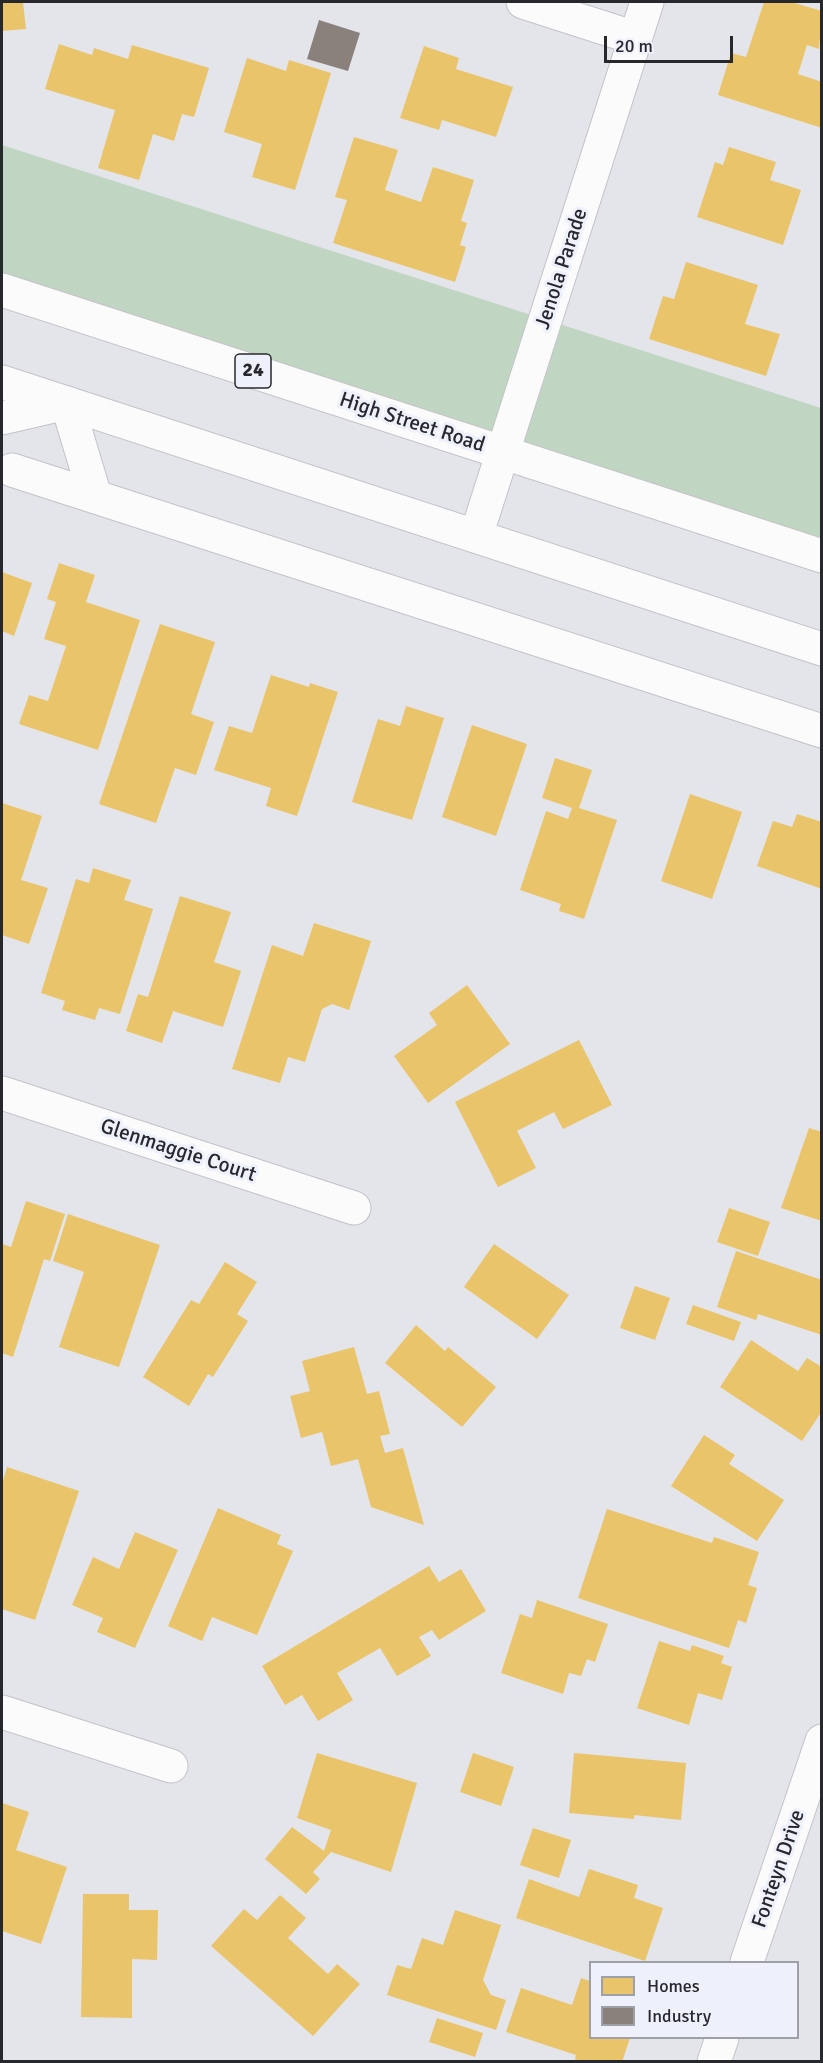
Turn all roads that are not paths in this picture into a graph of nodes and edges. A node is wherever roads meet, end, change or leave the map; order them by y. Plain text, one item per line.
1 (523, 2) edge
2 (647, 2) edge
3 (635, 38) junction
4 (2, 290) edge
5 (2, 382) edge
6 (67, 403) junction
7 (2, 418) edge
8 (504, 453) junction
9 (12, 470) dead end
10 (95, 496) junction
11 (476, 536) junction
12 (822, 556) edge
13 (822, 649) edge
14 (822, 731) edge
15 (2, 1093) edge
16 (354, 1208) dead end
17 (2, 1712) edge
18 (822, 1741) edge
19 (171, 1766) dead end
20 (747, 1961) edge
21 (721, 2039) edge
22 (714, 2061) edge

1 - 3 street
2 - 3 street, Jenola Parade
3 - 8 street, Jenola Parade
4 - 8 street, High Street Road / 24
5 - 6 street
6 - 7 street
6 - 10 street
6 - 11 street
8 - 11 street, Jenola Parade
8 - 12 street, High Street Road / 24
9 - 10 street
10 - 14 street
11 - 13 street
15 - 16 street, Glenmaggie Court
17 - 19 street
18 - 20 street, Fonteyn Drive
21 - 22 street

